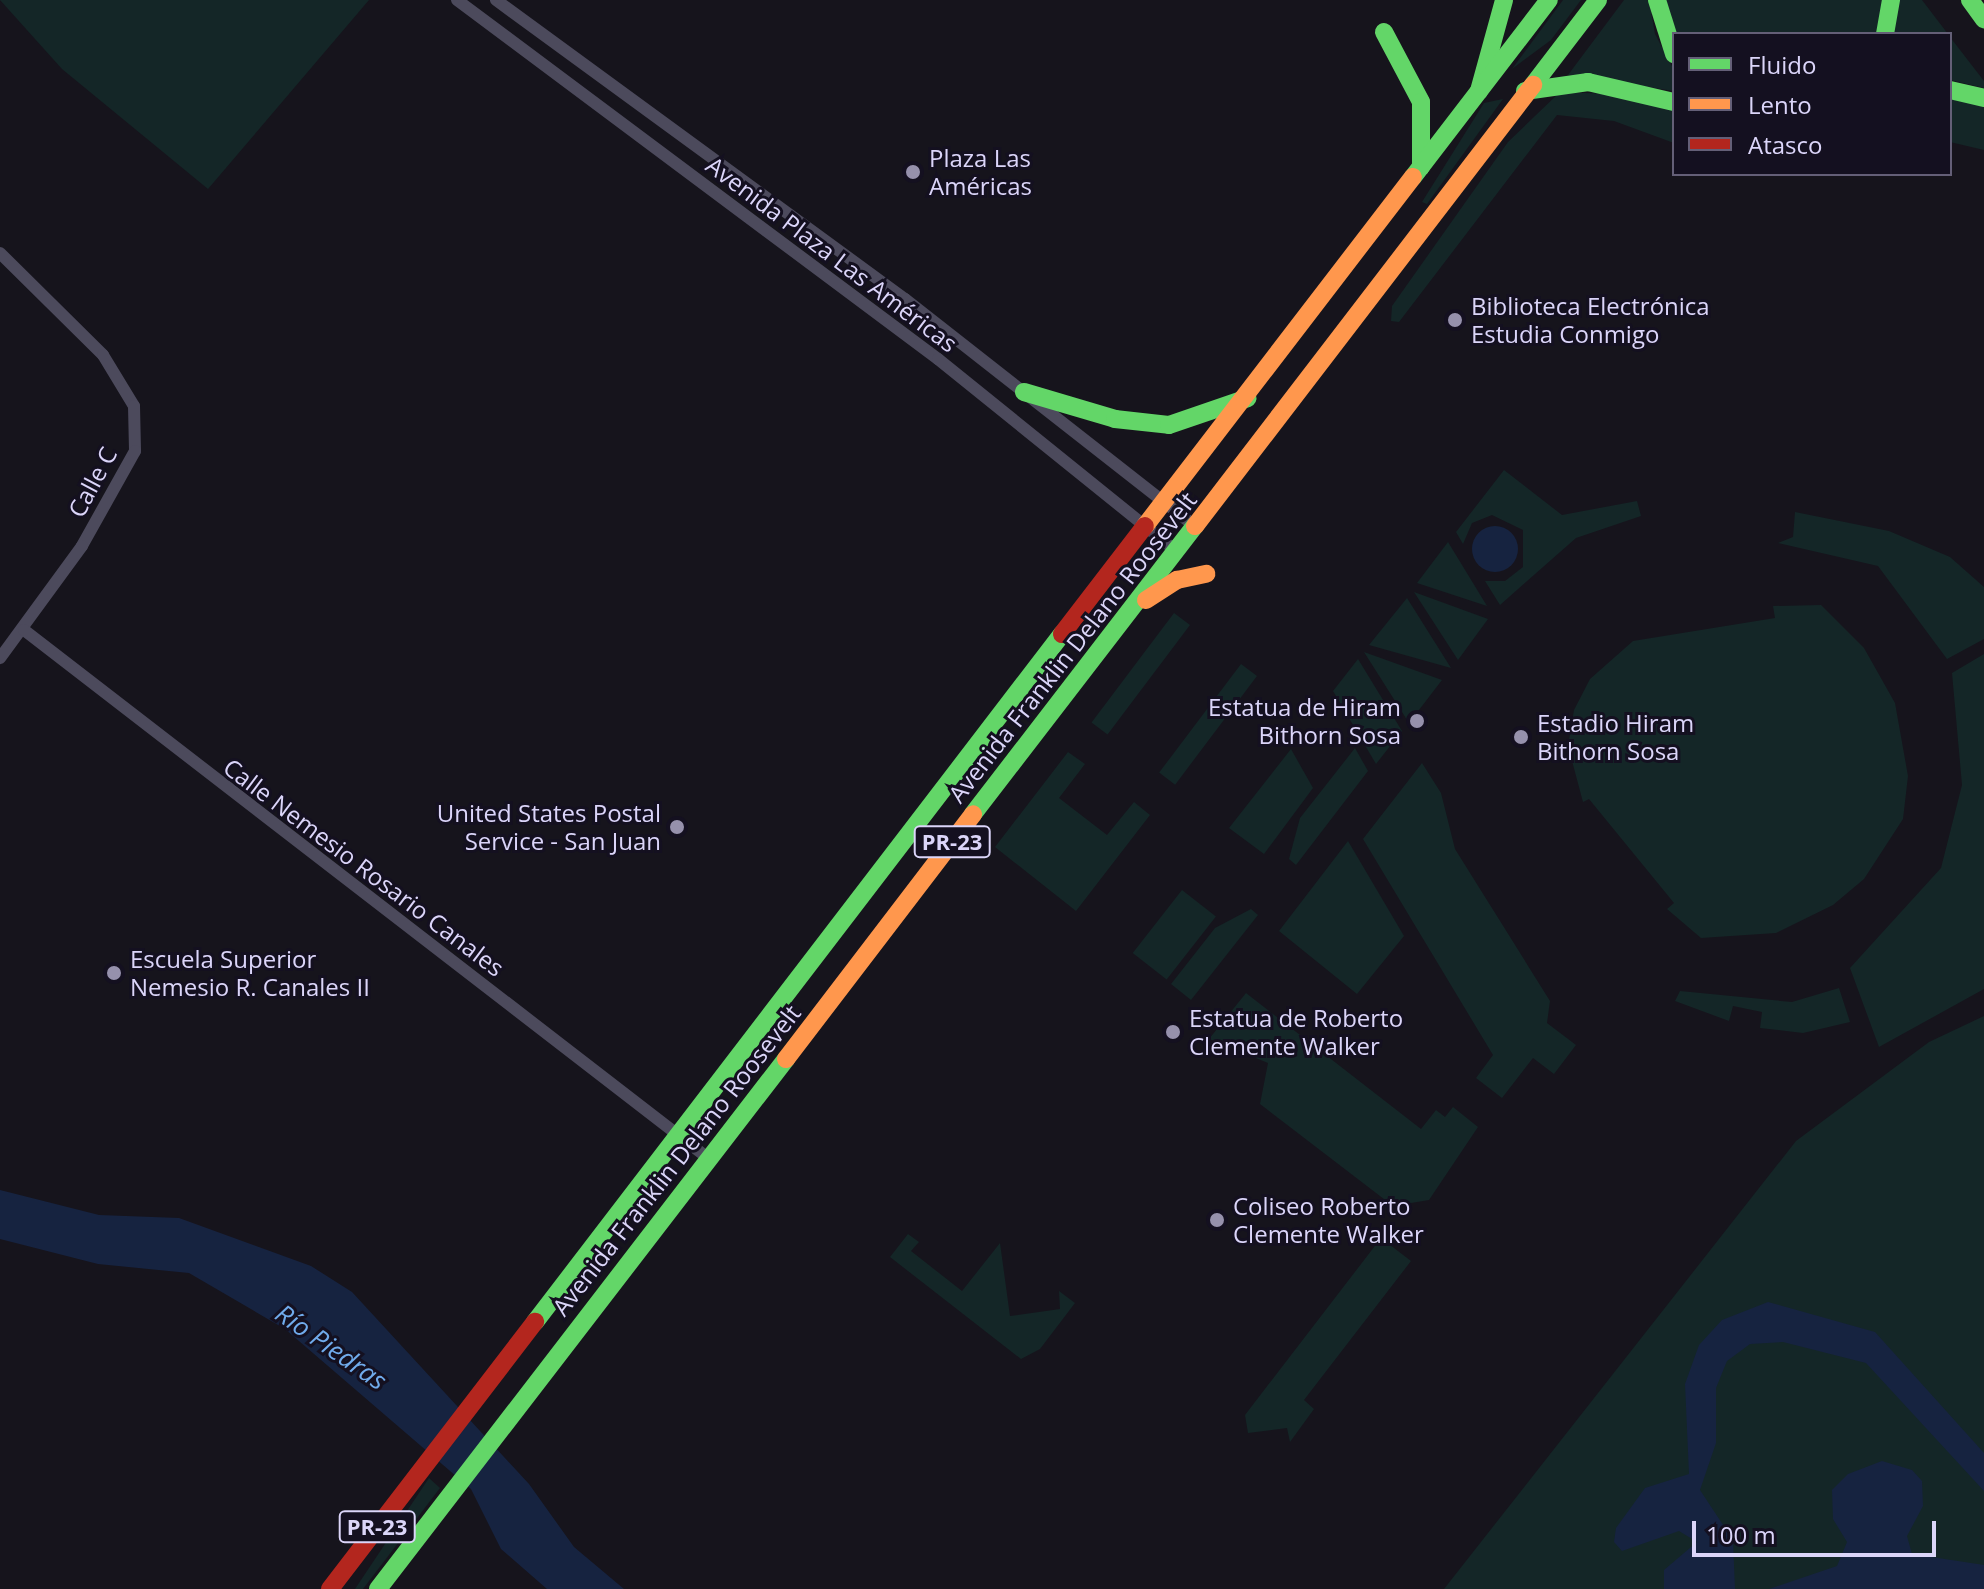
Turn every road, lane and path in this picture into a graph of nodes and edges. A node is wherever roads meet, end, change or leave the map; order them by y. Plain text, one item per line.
1 (457, 0) edge
2 (496, 0) edge
3 (1504, 0) edge
4 (1549, 0) edge
5 (1598, 0) edge
6 (1657, 0) edge
7 (1891, 0) edge
8 (1970, 0) edge
9 (1984, 19) edge
10 (1384, 32) dead end
11 (1885, 32) edge
12 (1672, 48) edge
13 (1952, 90) edge
14 (1479, 91) junction
15 (1525, 91) junction
16 (1984, 98) edge
17 (1672, 101) edge
18 (1421, 168) junction
19 (0, 253) edge
20 (1024, 392) junction
21 (1248, 398) junction
22 (1164, 501) junction
23 (1145, 526) junction
24 (1195, 526) junction
25 (1176, 551) junction
26 (1206, 574) dead end
27 (1117, 627) junction
28 (24, 630) junction
29 (0, 658) edge
30 (680, 1136) junction
31 (708, 1158) junction
32 (330, 1589) edge
33 (378, 1589) edge

1 - 23 street, Avenida Plaza Las Américas
2 - 20 street, Avenida Plaza Las Américas
3 - 14 main road
4 - 14 main road, Avenida Franklin Delano Roosevelt / PR-23
5 - 15 main road, Avenida Franklin Delano Roosevelt / PR-23
6 - 12 main road
7 - 11 main road
8 - 9 main road
10 - 18 main road
13 - 16 main road
14 - 18 main road, Avenida Franklin Delano Roosevelt / PR-23
15 - 17 main road
15 - 24 main road, Avenida Franklin Delano Roosevelt / PR-23
18 - 21 main road, Avenida Franklin Delano Roosevelt / PR-23
19 - 28 street, Calle C
20 - 21 main road
20 - 22 street, Avenida Plaza Las Américas
21 - 22 main road, Avenida Franklin Delano Roosevelt / PR-23
22 - 23 main road, Avenida Franklin Delano Roosevelt / PR-23
22 - 24 street, Avenida Plaza Las Américas
23 - 25 street, Avenida Plaza Las Américas
23 - 30 main road, Avenida Franklin Delano Roosevelt / PR-23
24 - 25 main road, Avenida Franklin Delano Roosevelt / PR-23
25 - 27 main road, Avenida Franklin Delano Roosevelt / PR-23
26 - 27 main road
27 - 31 main road, Avenida Franklin Delano Roosevelt / PR-23
28 - 29 street, Calle C
28 - 30 street, Calle Nemesio Rosario Canales
30 - 31 street, Calle Nemesio Rosario Canales
30 - 32 main road, Avenida Franklin Delano Roosevelt / PR-23
31 - 33 main road, Avenida Franklin Delano Roosevelt / PR-23

